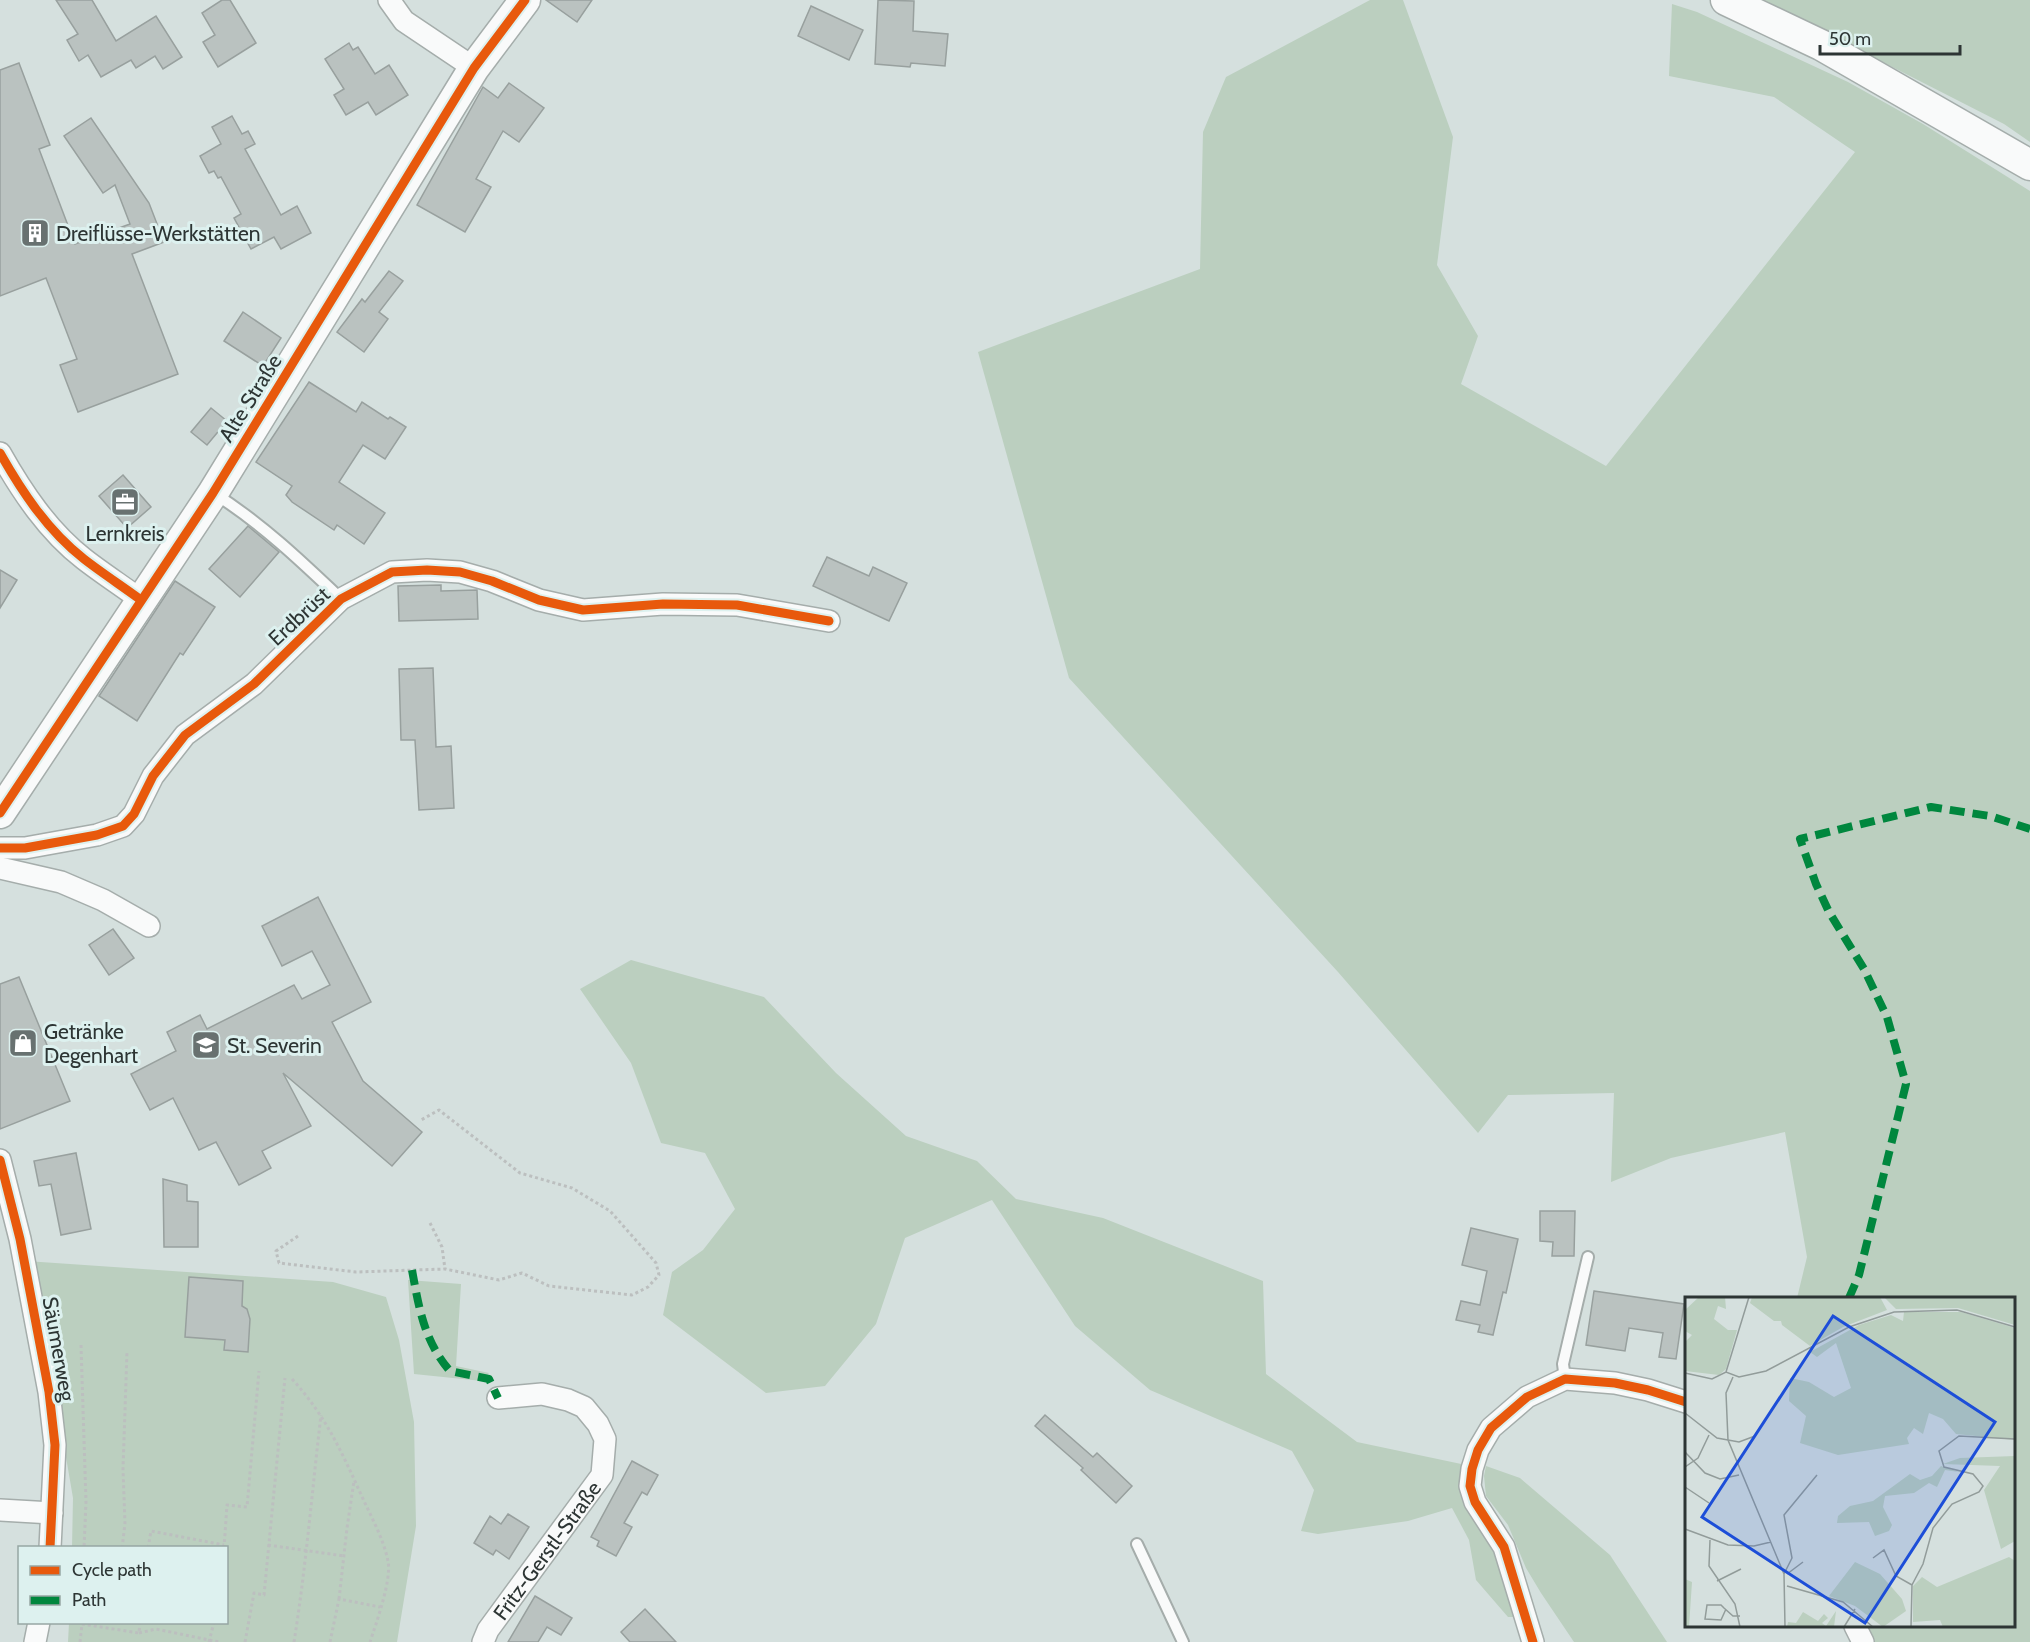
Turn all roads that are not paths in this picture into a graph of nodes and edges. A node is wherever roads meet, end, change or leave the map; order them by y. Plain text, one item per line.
1 (389, 0) edge
2 (525, 0) edge
3 (1726, 0) edge
4 (474, 68) junction
5 (2030, 165) edge
6 (0, 453) edge
7 (213, 493) junction
8 (341, 599) junction
9 (141, 600) junction
10 (829, 621) dead end
11 (0, 813) edge
12 (0, 848) edge
13 (0, 868) edge
14 (149, 926) dead end
15 (0, 1160) edge
16 (1588, 1257) dead end
17 (1564, 1379) junction
18 (498, 1398) dead end
19 (1685, 1402) edge
20 (0, 1510) edge
21 (52, 1513) junction
22 (1137, 1545) dead end
23 (50, 1546) edge
24 (39, 1624) edge
25 (1856, 1627) edge
26 (35, 1642) edge
27 (483, 1642) edge
28 (1183, 1642) edge
29 (1533, 1642) edge
30 (1863, 1642) edge

1 - 4 street
2 - 4 street, Alte Straße
3 - 5 street
4 - 7 street, Alte Straße
6 - 9 street
7 - 8 lane
7 - 9 street, Alte Straße
8 - 10 street, Erdbrüst
8 - 12 street, Erdbrüst
9 - 11 street, Alte Straße
13 - 14 street
15 - 21 street, Säumerweg
16 - 17 lane
17 - 19 street
17 - 29 street
18 - 27 street, Fritz-Gerstl-Straße
20 - 21 street
21 - 23 street, Säumerweg
22 - 28 lane
24 - 26 street
25 - 30 street

